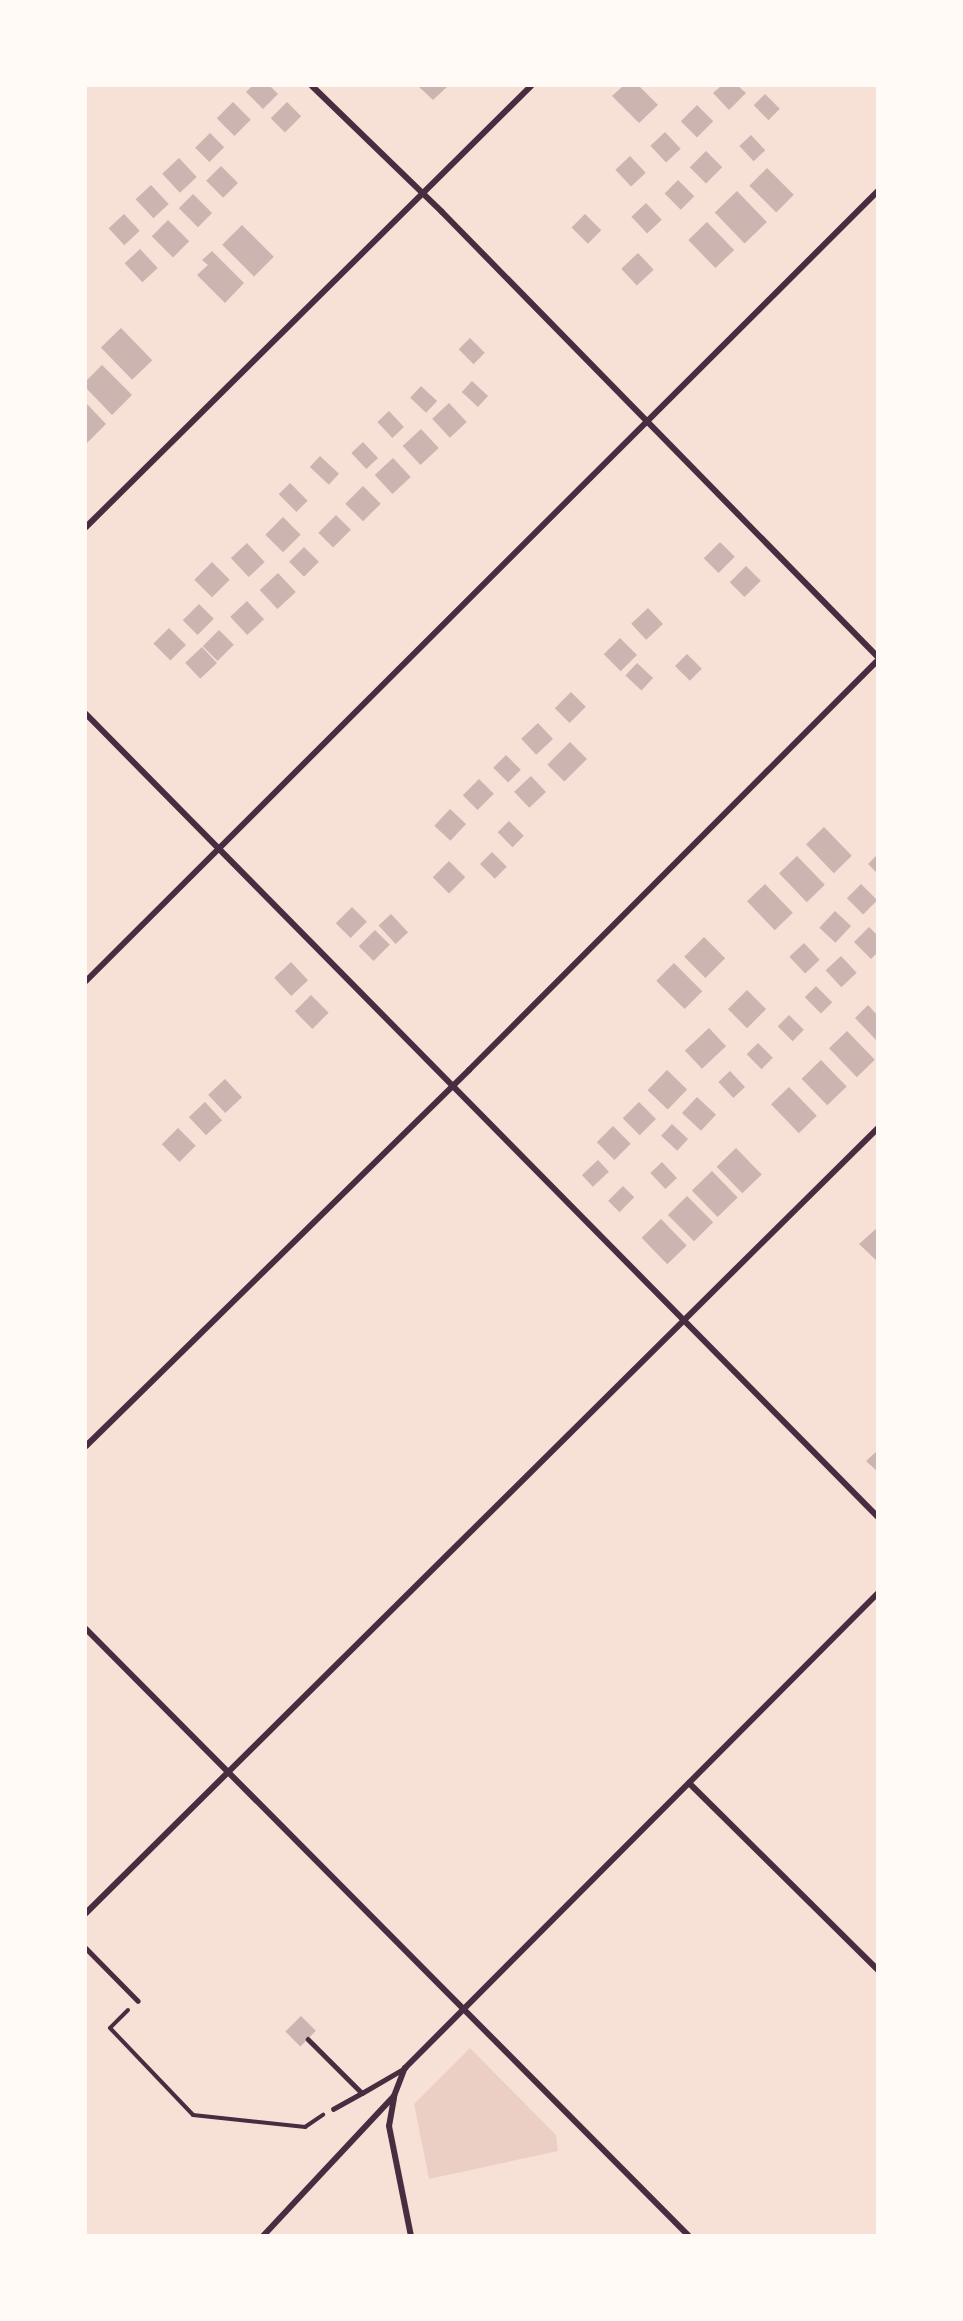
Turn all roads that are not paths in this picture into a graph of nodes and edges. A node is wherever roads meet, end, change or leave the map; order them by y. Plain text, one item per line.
1 (312, 86) edge
2 (531, 86) edge
3 (878, 191) edge
4 (422, 194) junction
5 (646, 421) junction
6 (86, 526) edge
7 (878, 658) edge
8 (86, 714) edge
9 (219, 848) junction
10 (86, 981) edge
11 (453, 1086) junction
12 (878, 1128) edge
13 (683, 1320) junction
14 (86, 1446) edge
15 (878, 1517) edge
16 (878, 1593) edge
17 (86, 1629) edge
18 (227, 1773) junction
19 (689, 1783) junction
20 (86, 1913) edge
21 (86, 1948) edge
22 (878, 1971) edge
23 (138, 2001) road end
24 (462, 2010) junction
25 (308, 2039) dead end
26 (405, 2068) junction
27 (362, 2093) junction
28 (394, 2096) junction
29 (333, 2109) road end
30 (263, 2235) edge
31 (411, 2235) edge
32 (689, 2235) edge

1 - 4 street
2 - 4 street
3 - 5 street
4 - 5 street
4 - 6 street
5 - 7 street
5 - 9 street
7 - 11 street
8 - 9 street
9 - 10 street
9 - 11 street
11 - 13 street
11 - 14 street
12 - 13 street
13 - 15 street
13 - 18 street
16 - 19 street
17 - 18 street
18 - 20 street
18 - 24 street
19 - 22 street
19 - 24 street
21 - 23 lane
24 - 26 street
24 - 32 street
25 - 27 lane
26 - 27 lane
26 - 28 street
27 - 29 lane
28 - 30 street
28 - 31 street

